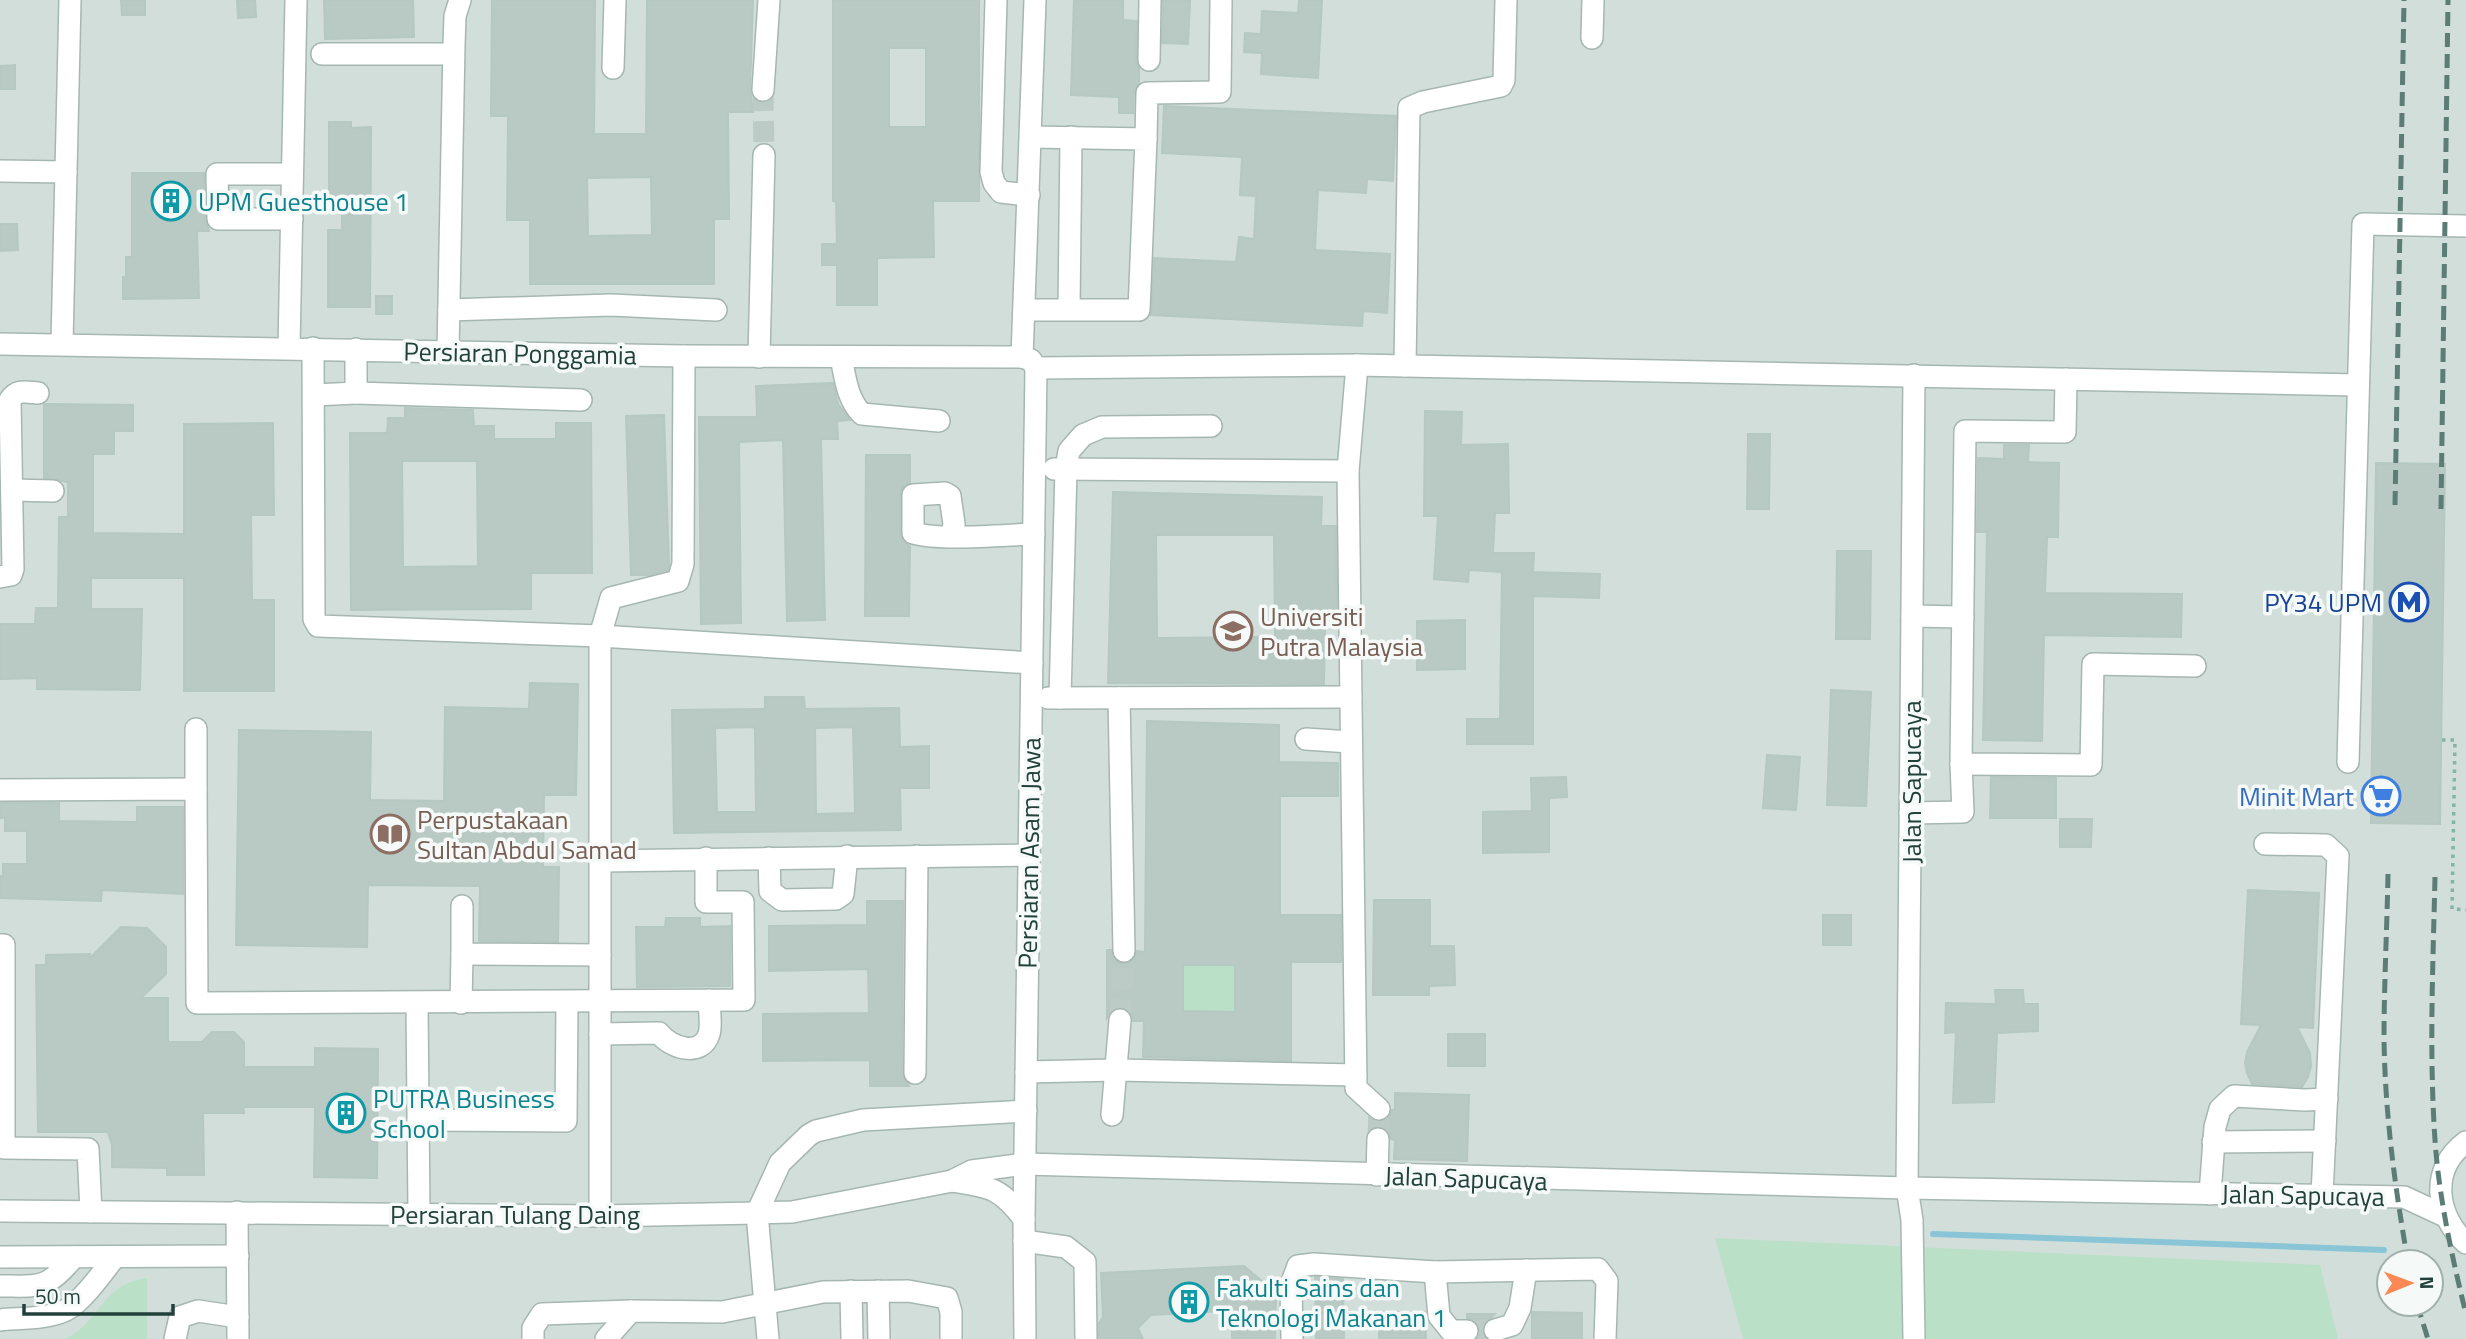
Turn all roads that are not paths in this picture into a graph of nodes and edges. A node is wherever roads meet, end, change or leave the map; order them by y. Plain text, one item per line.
1 (70, 0) edge
2 (296, 0) edge
3 (460, 0) edge
4 (615, 0) edge
5 (769, 0) edge
6 (996, 0) edge
7 (1035, 0) edge
8 (1150, 0) edge
9 (1221, 0) edge
10 (1506, 0) edge
11 (1592, 0) edge
12 (1592, 38) dead end
13 (323, 54) dead end
14 (453, 54) junction
15 (1149, 60) dead end
16 (613, 68) dead end
17 (763, 90) tunnel mouth
18 (1031, 137) junction
19 (1071, 137) junction
20 (1146, 139) junction
21 (764, 155) tunnel mouth
22 (0, 171) edge
23 (66, 172) junction
24 (292, 174) junction
25 (1029, 195) junction
26 (292, 219) junction
27 (2466, 226) edge
28 (1069, 309) junction
29 (449, 310) junction
30 (716, 310) dead end
31 (1024, 310) junction
32 (62, 343) junction
33 (0, 344) edge
34 (289, 348) junction
35 (313, 348) junction
36 (356, 349) junction
37 (448, 352) junction
38 (684, 356) junction
39 (760, 357) junction
40 (841, 357) junction
41 (1029, 362) junction
42 (1357, 365) junction
43 (1405, 366) junction
44 (1914, 375) junction
45 (2066, 379) junction
46 (2358, 385) junction
47 (38, 393) dead end
48 (356, 393) junction
49 (314, 395) junction
50 (5, 400) edge
51 (581, 400) dead end
52 (939, 421) dead end
53 (1211, 426) dead end
54 (1035, 469) junction
55 (1066, 469) junction
56 (1348, 471) junction
57 (12, 490) junction
58 (53, 491) dead end
59 (1034, 534) junction
60 (952, 536) dead end
61 (0, 578) edge
62 (1912, 617) junction
63 (1963, 617) junction
64 (600, 636) junction
65 (1032, 663) junction
66 (2195, 666) dead end
67 (1031, 697) junction
68 (1351, 697) junction
69 (1060, 698) junction
70 (1119, 698) junction
71 (196, 729) dead end
72 (1307, 740) dead end
73 (1350, 742) junction
74 (2348, 762) dead end
75 (1961, 764) junction
76 (196, 789) junction
77 (0, 790) edge
78 (1910, 813) junction
79 (2265, 844) dead end
80 (1029, 855) junction
81 (847, 856) junction
82 (918, 856) junction
83 (706, 858) junction
84 (769, 858) junction
85 (600, 861) junction
86 (462, 906) dead end
87 (0, 945) edge
88 (1124, 951) tunnel mouth
89 (461, 954) junction
90 (600, 955) junction
91 (709, 1000) junction
92 (567, 1002) junction
93 (600, 1002) junction
94 (417, 1003) junction
95 (461, 1003) junction
96 (1121, 1020) tunnel mouth
97 (600, 1034) junction
98 (1117, 1070) junction
99 (1026, 1072) junction
100 (915, 1073) dead end
101 (1356, 1075) junction
102 (2328, 1099) junction
103 (1379, 1109) tunnel mouth
104 (1026, 1111) junction
105 (1112, 1115) dead end
106 (418, 1120) junction
107 (1378, 1139) tunnel mouth
108 (2325, 1141) junction
109 (2213, 1142) junction
110 (2466, 1142) edge
111 (1025, 1164) junction
112 (1377, 1175) junction
113 (2442, 1178) junction
114 (952, 1181) junction
115 (1908, 1188) junction
116 (2210, 1194) junction
117 (2322, 1195) junction
118 (2404, 1197) junction
119 (0, 1211) edge
120 (91, 1212) junction
121 (237, 1212) junction
122 (757, 1213) junction
123 (419, 1214) junction
124 (600, 1216) junction
125 (2445, 1216) junction
126 (1024, 1219) junction
127 (1024, 1241) junction
128 (2466, 1243) edge
129 (239, 1256) junction
130 (0, 1257) edge
131 (74, 1257) junction
132 (114, 1258) junction
133 (1526, 1270) junction
134 (1435, 1272) junction
135 (0, 1286) edge
136 (851, 1291) junction
137 (878, 1291) junction
138 (765, 1303) junction
139 (631, 1311) junction
140 (238, 1317) junction
141 (0, 1320) edge
142 (1495, 1330) tunnel mouth
143 (1467, 1331) tunnel mouth
144 (175, 1339) edge
145 (238, 1339) edge
146 (533, 1339) edge
147 (606, 1339) edge
148 (768, 1339) edge
149 (852, 1339) edge
150 (879, 1339) edge
151 (951, 1339) edge
152 (1025, 1339) edge
153 (1086, 1339) edge
154 (1292, 1339) edge
155 (1605, 1339) edge
156 (1914, 1339) edge

1 - 23 street
2 - 24 street
3 - 14 street
4 - 16 street
5 - 17 street
6 - 25 street
7 - 18 street, Persiaran Asam Jawa
8 - 15 street
9 - 20 street
10 - 43 street
11 - 12 street
13 - 14 street
14 - 29 street
18 - 19 street
18 - 25 street, Persiaran Asam Jawa
19 - 20 street
19 - 28 street
20 - 28 street
21 - 39 street
22 - 23 street
23 - 32 street
24 - 26 street
24 - 26 street
25 - 31 street, Persiaran Asam Jawa
26 - 34 street
27 - 46 street
28 - 31 street
29 - 30 street
29 - 37 street
31 - 41 street, Persiaran Asam Jawa
32 - 33 street, Persiaran Ponggamia
32 - 34 street, Persiaran Ponggamia
34 - 35 street, Persiaran Ponggamia
35 - 36 street, Persiaran Ponggamia
35 - 49 street
36 - 37 street, Persiaran Ponggamia
36 - 48 street
37 - 38 street, Persiaran Ponggamia
38 - 39 street, Persiaran Ponggamia
38 - 64 street
39 - 40 street, Persiaran Ponggamia
40 - 41 street, Persiaran Ponggamia
40 - 52 street
41 - 42 street, Persiaran Ponggamia
41 - 54 street, Persiaran Asam Jawa
42 - 43 street, Persiaran Ponggamia
42 - 56 street
43 - 44 street, Persiaran Ponggamia
44 - 45 street, Persiaran Ponggamia
44 - 62 street, Jalan Sapucaya
45 - 46 street, Persiaran Ponggamia
45 - 63 street
46 - 74 street
47 - 50 street
48 - 49 street
48 - 51 street
49 - 64 street
50 - 57 street
53 - 55 street
54 - 55 street
54 - 59 street, Persiaran Asam Jawa
55 - 56 street
55 - 69 street
56 - 68 street
57 - 58 street
57 - 61 street
59 - 60 street
59 - 65 street, Persiaran Asam Jawa
62 - 63 street
62 - 78 street, Jalan Sapucaya
63 - 75 street
64 - 65 street
64 - 85 street
65 - 67 street, Persiaran Asam Jawa
66 - 75 street
67 - 69 street
67 - 80 street, Persiaran Asam Jawa
68 - 70 street
68 - 73 street
69 - 70 street
70 - 88 street
71 - 76 street
72 - 73 street
73 - 101 street
75 - 78 street
76 - 77 street
76 - 94 street
78 - 115 street, Jalan Sapucaya
79 - 102 street
80 - 82 street
80 - 99 street, Persiaran Asam Jawa
81 - 82 street
81 - 84 street
81 - 84 street
82 - 100 street
83 - 84 street
83 - 85 street
83 - 91 street
85 - 90 street
86 - 89 street
87 - 120 street
89 - 90 street
89 - 95 street
90 - 93 street
91 - 93 street
91 - 97 street
92 - 93 street
92 - 95 street
92 - 106 street
93 - 97 street
94 - 95 street
94 - 106 street
96 - 98 street
97 - 124 street
98 - 99 street
98 - 101 street
98 - 105 street
99 - 104 street, Persiaran Asam Jawa
101 - 103 street
102 - 108 street
102 - 109 street
104 - 111 street, Persiaran Asam Jawa
104 - 122 street
106 - 123 street
107 - 112 street
108 - 109 street
108 - 117 street
109 - 116 street
110 - 113 street
111 - 112 street, Jalan Sapucaya
111 - 114 street, Persiaran Tulang Daing
111 - 126 street, Persiaran Asam Jawa
112 - 115 street, Jalan Sapucaya
113 - 118 street
113 - 125 street
114 - 122 street, Persiaran Tulang Daing
114 - 126 street
115 - 116 street, Jalan Sapucaya
115 - 156 street
116 - 117 street, Jalan Sapucaya
117 - 118 street, Jalan Sapucaya
118 - 125 street
119 - 120 street, Persiaran Tulang Daing
120 - 121 street, Persiaran Tulang Daing
121 - 123 street, Persiaran Tulang Daing
121 - 129 street
122 - 124 street, Persiaran Tulang Daing
122 - 138 street
123 - 124 street, Persiaran Tulang Daing
125 - 128 street
126 - 127 street, Persiaran Asam Jawa
127 - 152 street, Persiaran Asam Jawa
127 - 153 street
129 - 132 street
129 - 140 street
130 - 131 street
131 - 132 street
131 - 135 street
132 - 141 street
133 - 134 street
133 - 142 street
133 - 155 street
134 - 143 street
134 - 154 street
136 - 137 street
136 - 138 street
136 - 149 street
137 - 150 street
137 - 151 street
138 - 139 street
138 - 148 street
139 - 146 street
139 - 147 street
140 - 144 street
140 - 145 street

